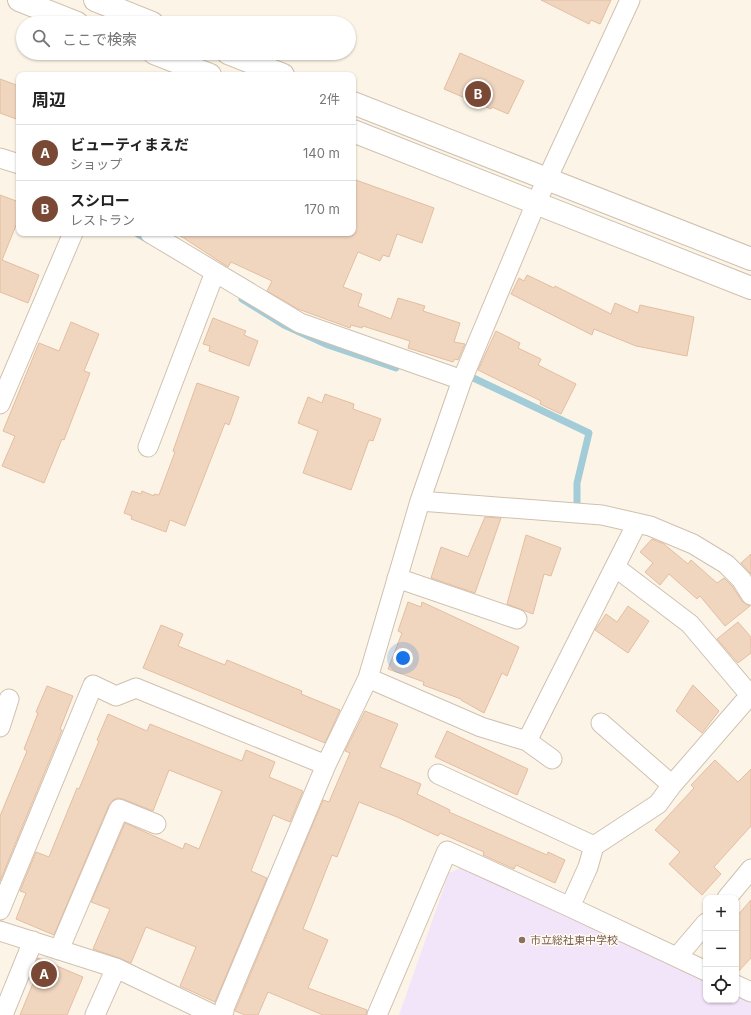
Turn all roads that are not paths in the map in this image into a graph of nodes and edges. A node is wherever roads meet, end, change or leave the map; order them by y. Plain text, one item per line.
1 (19, 0) edge
2 (95, 0) edge
3 (630, 0) edge
4 (60, 16) edge
5 (135, 16) edge
6 (172, 60) edge
7 (246, 60) edge
8 (202, 72) edge
9 (276, 72) edge
10 (356, 104) edge
11 (356, 132) edge
12 (0, 158) edge
13 (16, 163) edge
14 (547, 179) junction
15 (536, 204) junction
16 (72, 236) edge
17 (154, 236) edge
18 (751, 259) edge
19 (212, 278) junction
20 (751, 288) edge
21 (464, 376) junction
22 (0, 404) edge
23 (148, 447) dead end
24 (420, 501) junction
25 (637, 523) junction
26 (615, 567) junction
27 (397, 578) junction
28 (751, 595) edge
29 (517, 619) dead end
30 (368, 678) junction
31 (751, 695) edge
32 (9, 699) dead end
33 (602, 723) dead end
34 (0, 728) edge
35 (527, 741) junction
36 (552, 759) dead end
37 (326, 765) junction
38 (438, 774) dead end
39 (672, 785) junction
40 (156, 824) dead end
41 (594, 846) junction
42 (751, 869) edge
43 (729, 895) edge
44 (570, 907) junction
45 (0, 910) edge
46 (703, 927) edge
47 (0, 931) edge
48 (33, 941) junction
49 (59, 950) junction
50 (677, 957) junction
51 (116, 968) junction
52 (703, 970) edge
53 (739, 986) edge
54 (751, 992) edge
55 (3, 1015) edge
56 (95, 1015) edge
57 (214, 1015) edge
58 (223, 1015) edge
59 (377, 1015) edge

1 - 4 street
2 - 5 street
3 - 14 street
6 - 8 street
7 - 9 street
10 - 14 street
11 - 15 street
12 - 13 street
14 - 15 street
14 - 18 street
15 - 20 street
15 - 21 street
16 - 22 street
17 - 19 street
19 - 21 street
19 - 23 street
21 - 24 street
24 - 25 street
24 - 27 street
25 - 26 street
25 - 28 street
26 - 31 street
26 - 35 street
27 - 29 street
27 - 30 street
30 - 35 street
30 - 37 street
31 - 39 street
32 - 34 street
33 - 39 street
35 - 36 street
37 - 45 street
37 - 58 street
38 - 41 street
39 - 41 street
40 - 49 street
41 - 44 street
42 - 43 street
44 - 50 street
44 - 59 street
46 - 50 street
47 - 48 street
48 - 49 street
48 - 55 street
49 - 51 street
50 - 52 street
51 - 56 street
51 - 57 street
53 - 54 street

